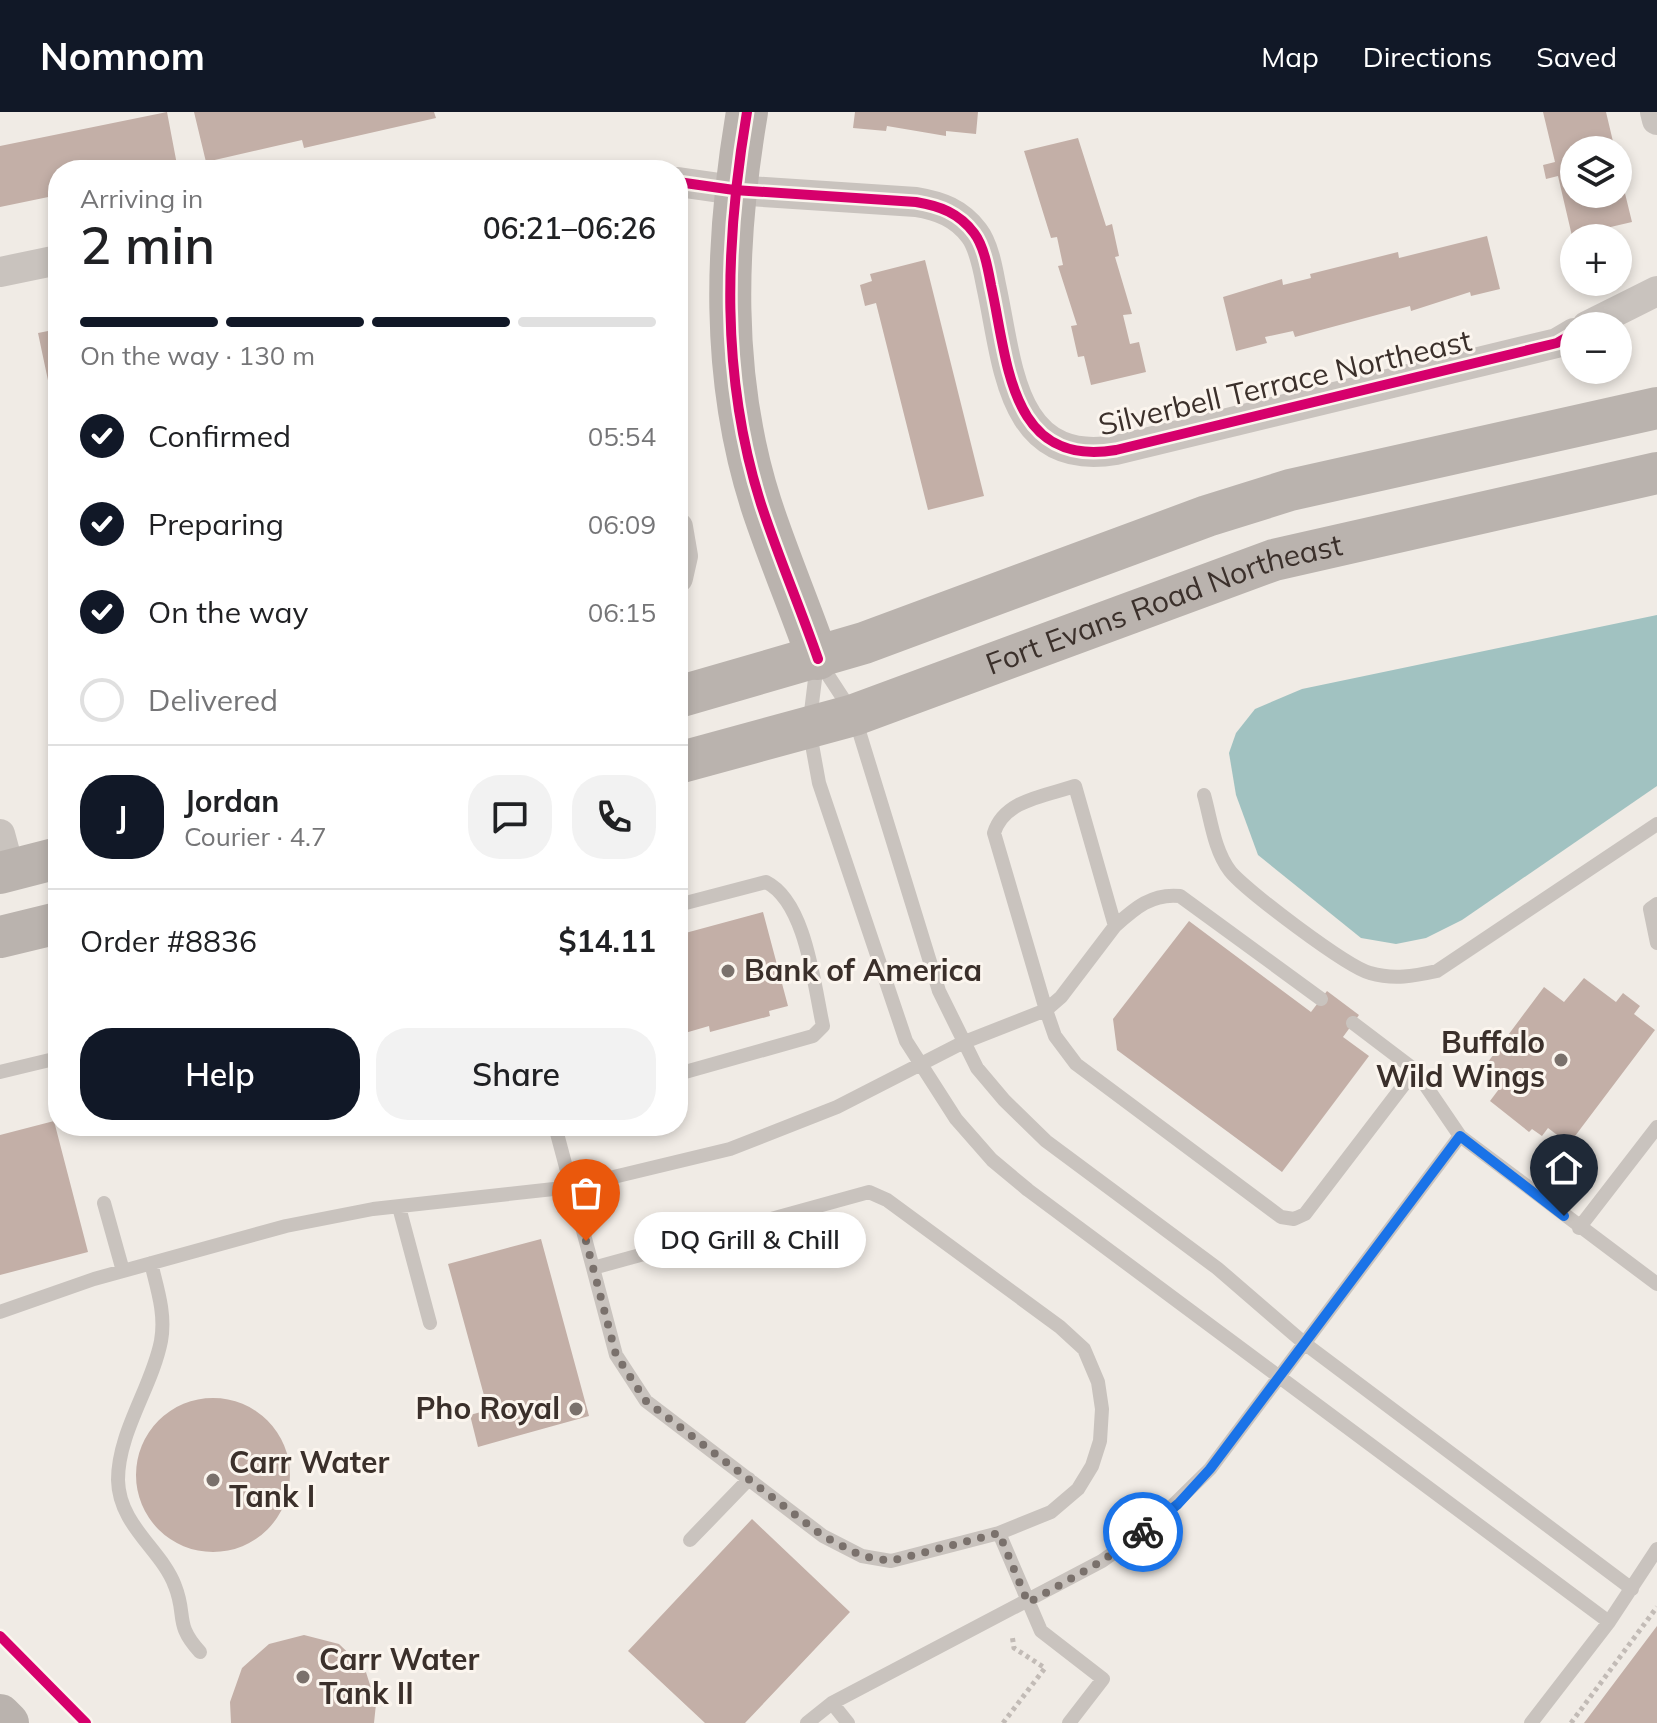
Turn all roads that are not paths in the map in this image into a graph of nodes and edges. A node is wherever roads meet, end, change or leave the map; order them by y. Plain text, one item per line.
1 (747, 112) edge
2 (1655, 112) edge
3 (1657, 120) edge
4 (688, 183) edge
5 (734, 190) junction
6 (48, 262) edge
7 (0, 272) edge
8 (1657, 291) edge
9 (1615, 312) edge
10 (1560, 341) edge
11 (1657, 408) edge
12 (1657, 473) edge
13 (818, 659) junction
14 (688, 694) edge
15 (854, 715) junction
16 (809, 728) junction
17 (688, 760) edge
18 (1204, 795) dead end
19 (1657, 824) edge
20 (48, 858) edge
21 (3, 859) edge
22 (688, 902) edge
23 (1657, 904) edge
24 (48, 925) edge
25 (1115, 926) junction
26 (0, 937) edge
27 (1657, 943) edge
28 (1321, 999) dead end
29 (1046, 1010) junction
30 (1353, 1023) dead end
31 (962, 1043) junction
32 (48, 1060) edge
33 (919, 1065) junction
34 (1415, 1070) junction
35 (688, 1071) edge
36 (0, 1072) edge
37 (1657, 1127) edge
38 (558, 1136) edge
39 (1460, 1136) junction
40 (572, 1187) junction
41 (104, 1203) dead end
42 (399, 1207) junction
43 (1579, 1228) junction
44 (151, 1263) junction
45 (593, 1268) junction
46 (123, 1271) junction
47 (1657, 1284) edge
48 (0, 1312) edge
49 (430, 1323) dead end
50 (1304, 1343) junction
51 (1279, 1377) junction
52 (749, 1479) junction
53 (999, 1533) junction
54 (690, 1540) dead end
55 (1657, 1549) edge
56 (1632, 1589) junction
57 (1028, 1603) junction
58 (1609, 1622) junction
59 (200, 1652) dead end
60 (832, 1703) junction
61 (0, 1715) edge
62 (8, 1723) edge
63 (807, 1723) edge
64 (848, 1723) edge
65 (1069, 1723) edge
66 (1531, 1723) edge

1 - 5 main road
2 - 3 street
4 - 5 street, Silverbell Terrace Northeast
5 - 10 street, Silverbell Terrace Northeast
5 - 13 main road
6 - 7 street
8 - 9 street
11 - 13 main road
12 - 15 main road, Fort Evans Road Northeast
13 - 14 main road
13 - 15 lane
13 - 16 lane
15 - 16 main road, Fort Evans Road Northeast
15 - 31 lane
16 - 17 main road, Fort Evans Road Northeast
16 - 33 lane
18 - 19 lane
20 - 21 main road
22 - 35 lane
23 - 27 lane
24 - 26 main road
25 - 28 lane
25 - 29 lane
25 - 29 lane
29 - 31 lane
29 - 34 lane
30 - 34 lane
31 - 33 lane
31 - 50 lane
32 - 36 lane
33 - 40 lane
33 - 51 lane
34 - 39 lane
37 - 43 lane
38 - 40 lane
39 - 43 lane
39 - 50 lane
40 - 42 lane
40 - 45 lane
41 - 46 lane
42 - 44 lane
42 - 49 lane
43 - 47 lane
44 - 46 lane
44 - 59 lane
45 - 52 lane
45 - 53 lane
46 - 48 lane
50 - 51 lane
50 - 56 lane
51 - 57 lane
51 - 58 lane
52 - 53 lane
52 - 54 lane
53 - 57 lane
55 - 56 lane
56 - 58 lane
57 - 60 lane
57 - 65 lane
58 - 66 lane
60 - 63 lane
60 - 64 lane
61 - 62 main road

